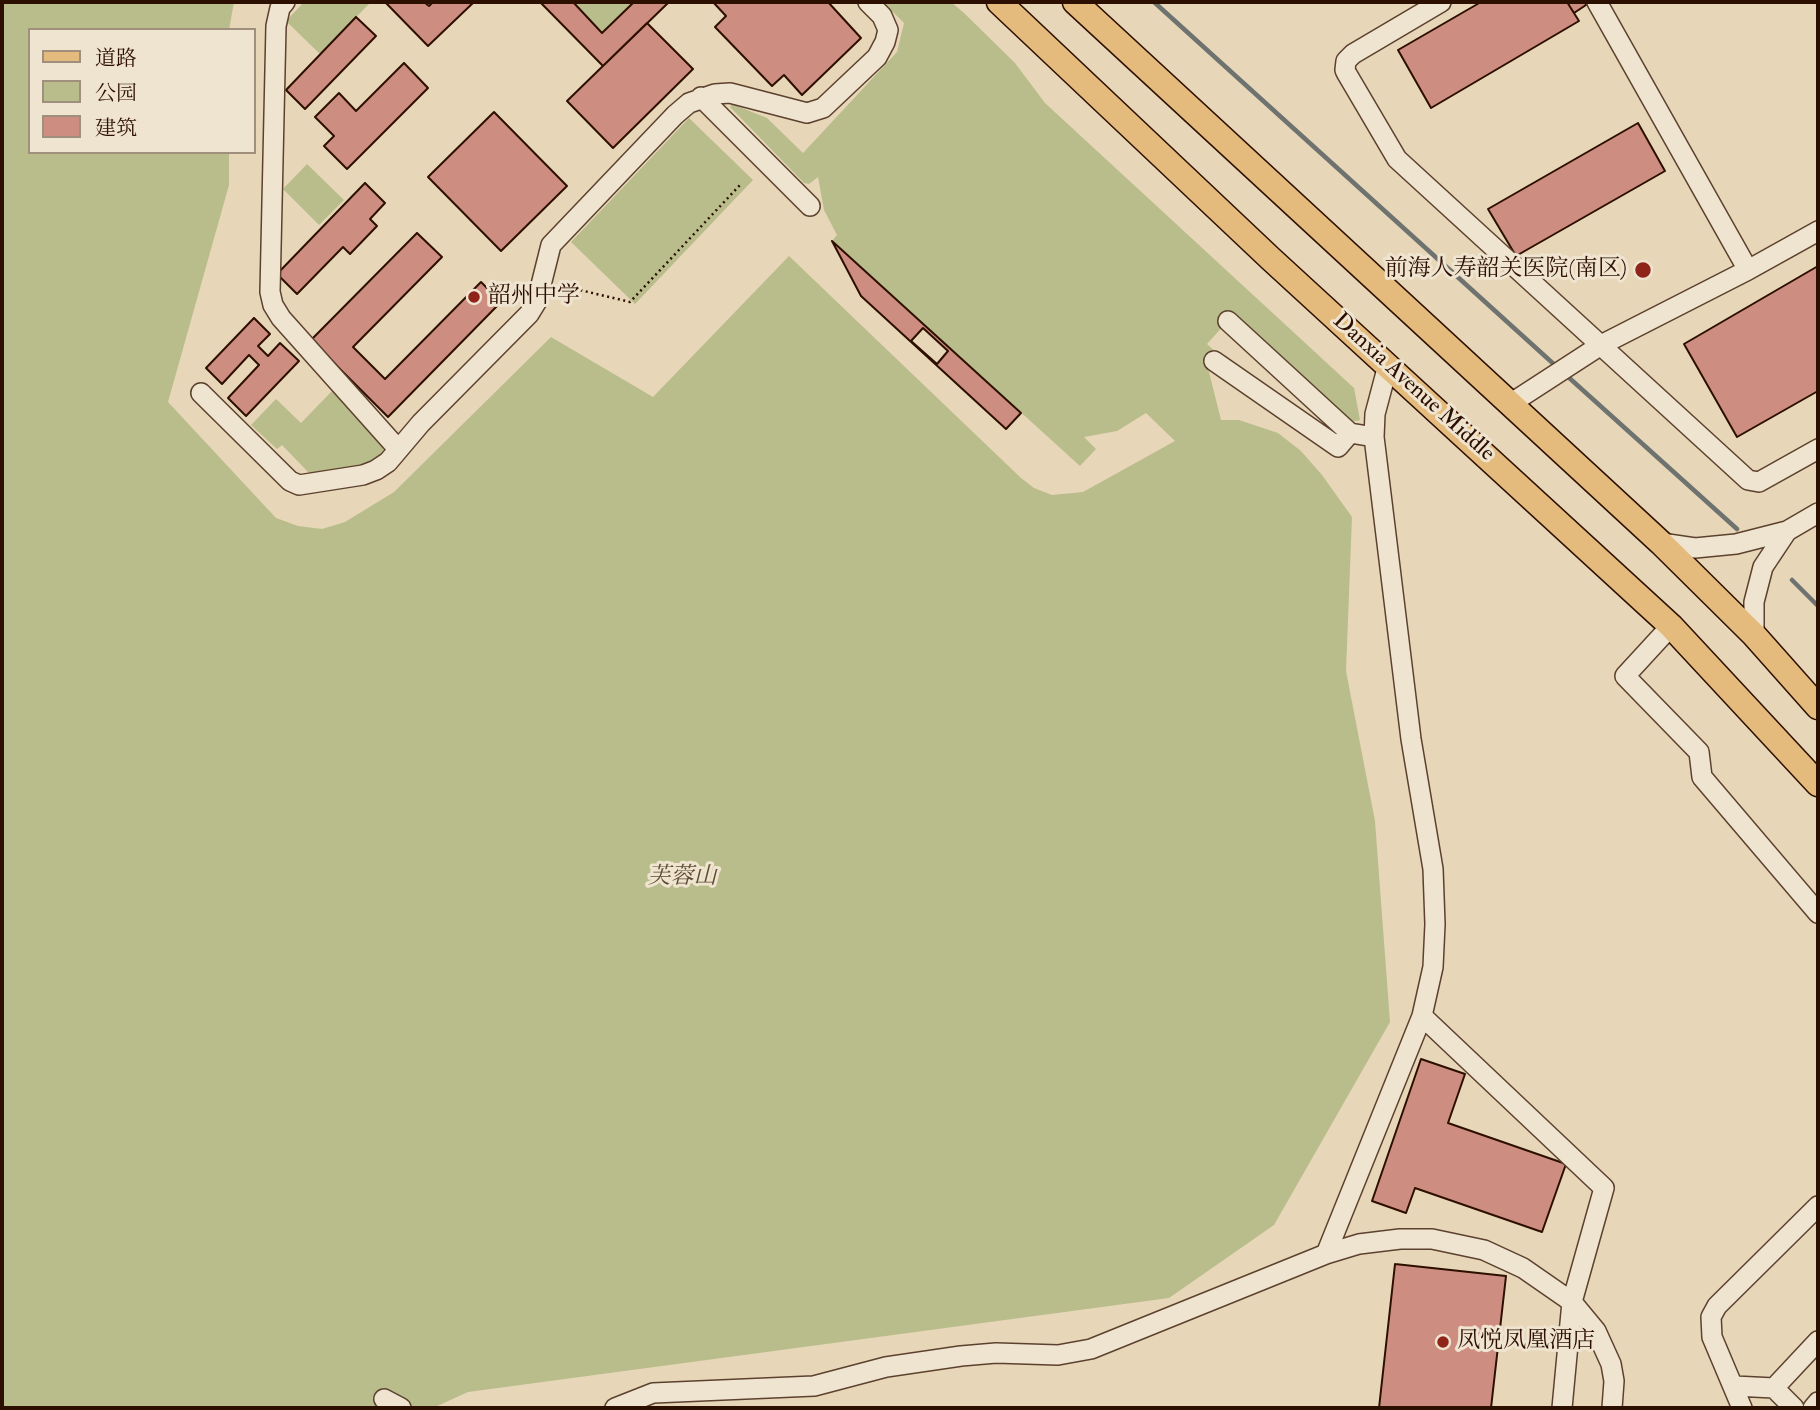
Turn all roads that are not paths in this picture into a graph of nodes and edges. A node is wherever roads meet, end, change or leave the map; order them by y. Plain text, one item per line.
1 (285, 2) edge
2 (868, 2) edge
3 (999, 2) edge
4 (1075, 2) edge
5 (1440, 2) edge
6 (1597, 2) edge
7 (701, 97) junction
8 (810, 206) dead end
9 (1818, 231) edge
10 (1748, 270) junction
11 (1228, 321) dead end
12 (1601, 345) junction
13 (1214, 361) dead end
14 (1388, 365) junction
15 (201, 393) dead end
16 (1510, 404) junction
17 (1350, 433) junction
18 (1374, 437) junction
19 (398, 449) junction
20 (1818, 449) edge
21 (1818, 513) edge
22 (1787, 531) junction
23 (1661, 543) junction
24 (1671, 626) junction
25 (1754, 635) junction
26 (1818, 707) edge
27 (1818, 784) edge
28 (1818, 913) edge
29 (1422, 1016) junction
30 (1818, 1206) edge
31 (1326, 1254) junction
32 (1572, 1302) junction
33 (1818, 1341) edge
34 (1734, 1387) junction
35 (1774, 1388) junction
36 (1818, 1402) edge
37 (615, 1408) edge
38 (1562, 1408) edge
39 (1612, 1408) edge
40 (1742, 1408) edge
41 (1794, 1408) edge
42 (1813, 1408) edge

1 - 19 street
2 - 7 street
3 - 14 main road, Danxia Avenue Middle
4 - 16 main road
5 - 12 street
6 - 10 street
7 - 8 street
7 - 19 street
9 - 10 street
10 - 12 street
11 - 17 street
12 - 16 street
12 - 20 street
13 - 17 street
14 - 18 street
14 - 24 main road, Danxia Avenue Middle
15 - 19 street
16 - 23 main road
17 - 18 street
18 - 29 street
21 - 22 street
22 - 23 street
22 - 25 street
23 - 25 main road
24 - 27 main road, Danxia Avenue Middle
24 - 28 street
25 - 26 main road
29 - 31 street
29 - 32 street
30 - 34 street
31 - 32 street
31 - 37 street
32 - 38 street
32 - 39 street
33 - 35 street
34 - 35 street
34 - 40 street
35 - 41 street
36 - 42 street

